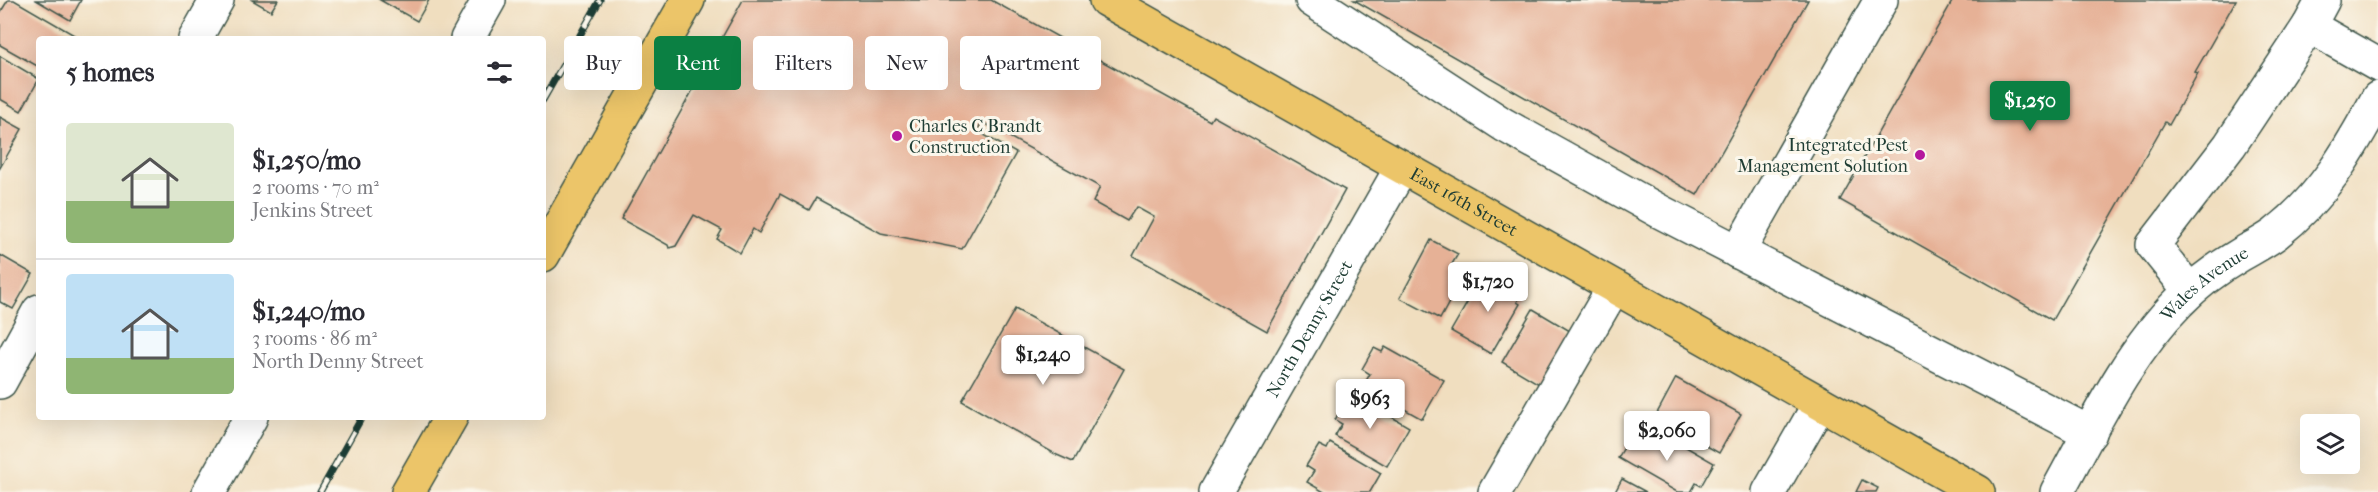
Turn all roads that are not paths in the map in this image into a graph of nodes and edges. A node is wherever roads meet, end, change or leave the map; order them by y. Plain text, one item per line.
1 (217, 0) edge
2 (489, 0) edge
3 (688, 0) edge
4 (1106, 0) edge
5 (1312, 0) edge
6 (1881, 0) edge
7 (2316, 13) edge
8 (197, 36) edge
9 (469, 36) edge
10 (2378, 65) edge
11 (2378, 98) edge
12 (1402, 167) junction
13 (546, 250) edge
14 (1738, 252) junction
15 (1614, 287) junction
16 (2190, 291) junction
17 (36, 316) edge
18 (0, 382) edge
19 (1820, 402) junction
20 (249, 420) edge
21 (449, 420) edge
22 (2090, 433) junction
23 (209, 492) edge
24 (408, 492) edge
25 (1216, 492) edge
26 (1495, 492) edge
27 (1768, 492) edge
28 (1978, 492) edge
29 (2057, 492) edge

1 - 8 street
2 - 9 street
3 - 13 main road
4 - 12 main road, East 16th Street
5 - 14 street
6 - 14 street
7 - 10 street
7 - 16 street
11 - 16 street, Wales Avenue
12 - 15 main road, East 16th Street
12 - 25 street, North Denny Street
14 - 22 street
15 - 19 main road, East 16th Street
15 - 26 street
16 - 22 street, Wales Avenue
17 - 18 street
19 - 27 street
19 - 28 main road, East 16th Street
20 - 23 street
21 - 24 main road
22 - 29 street, Wales Avenue

